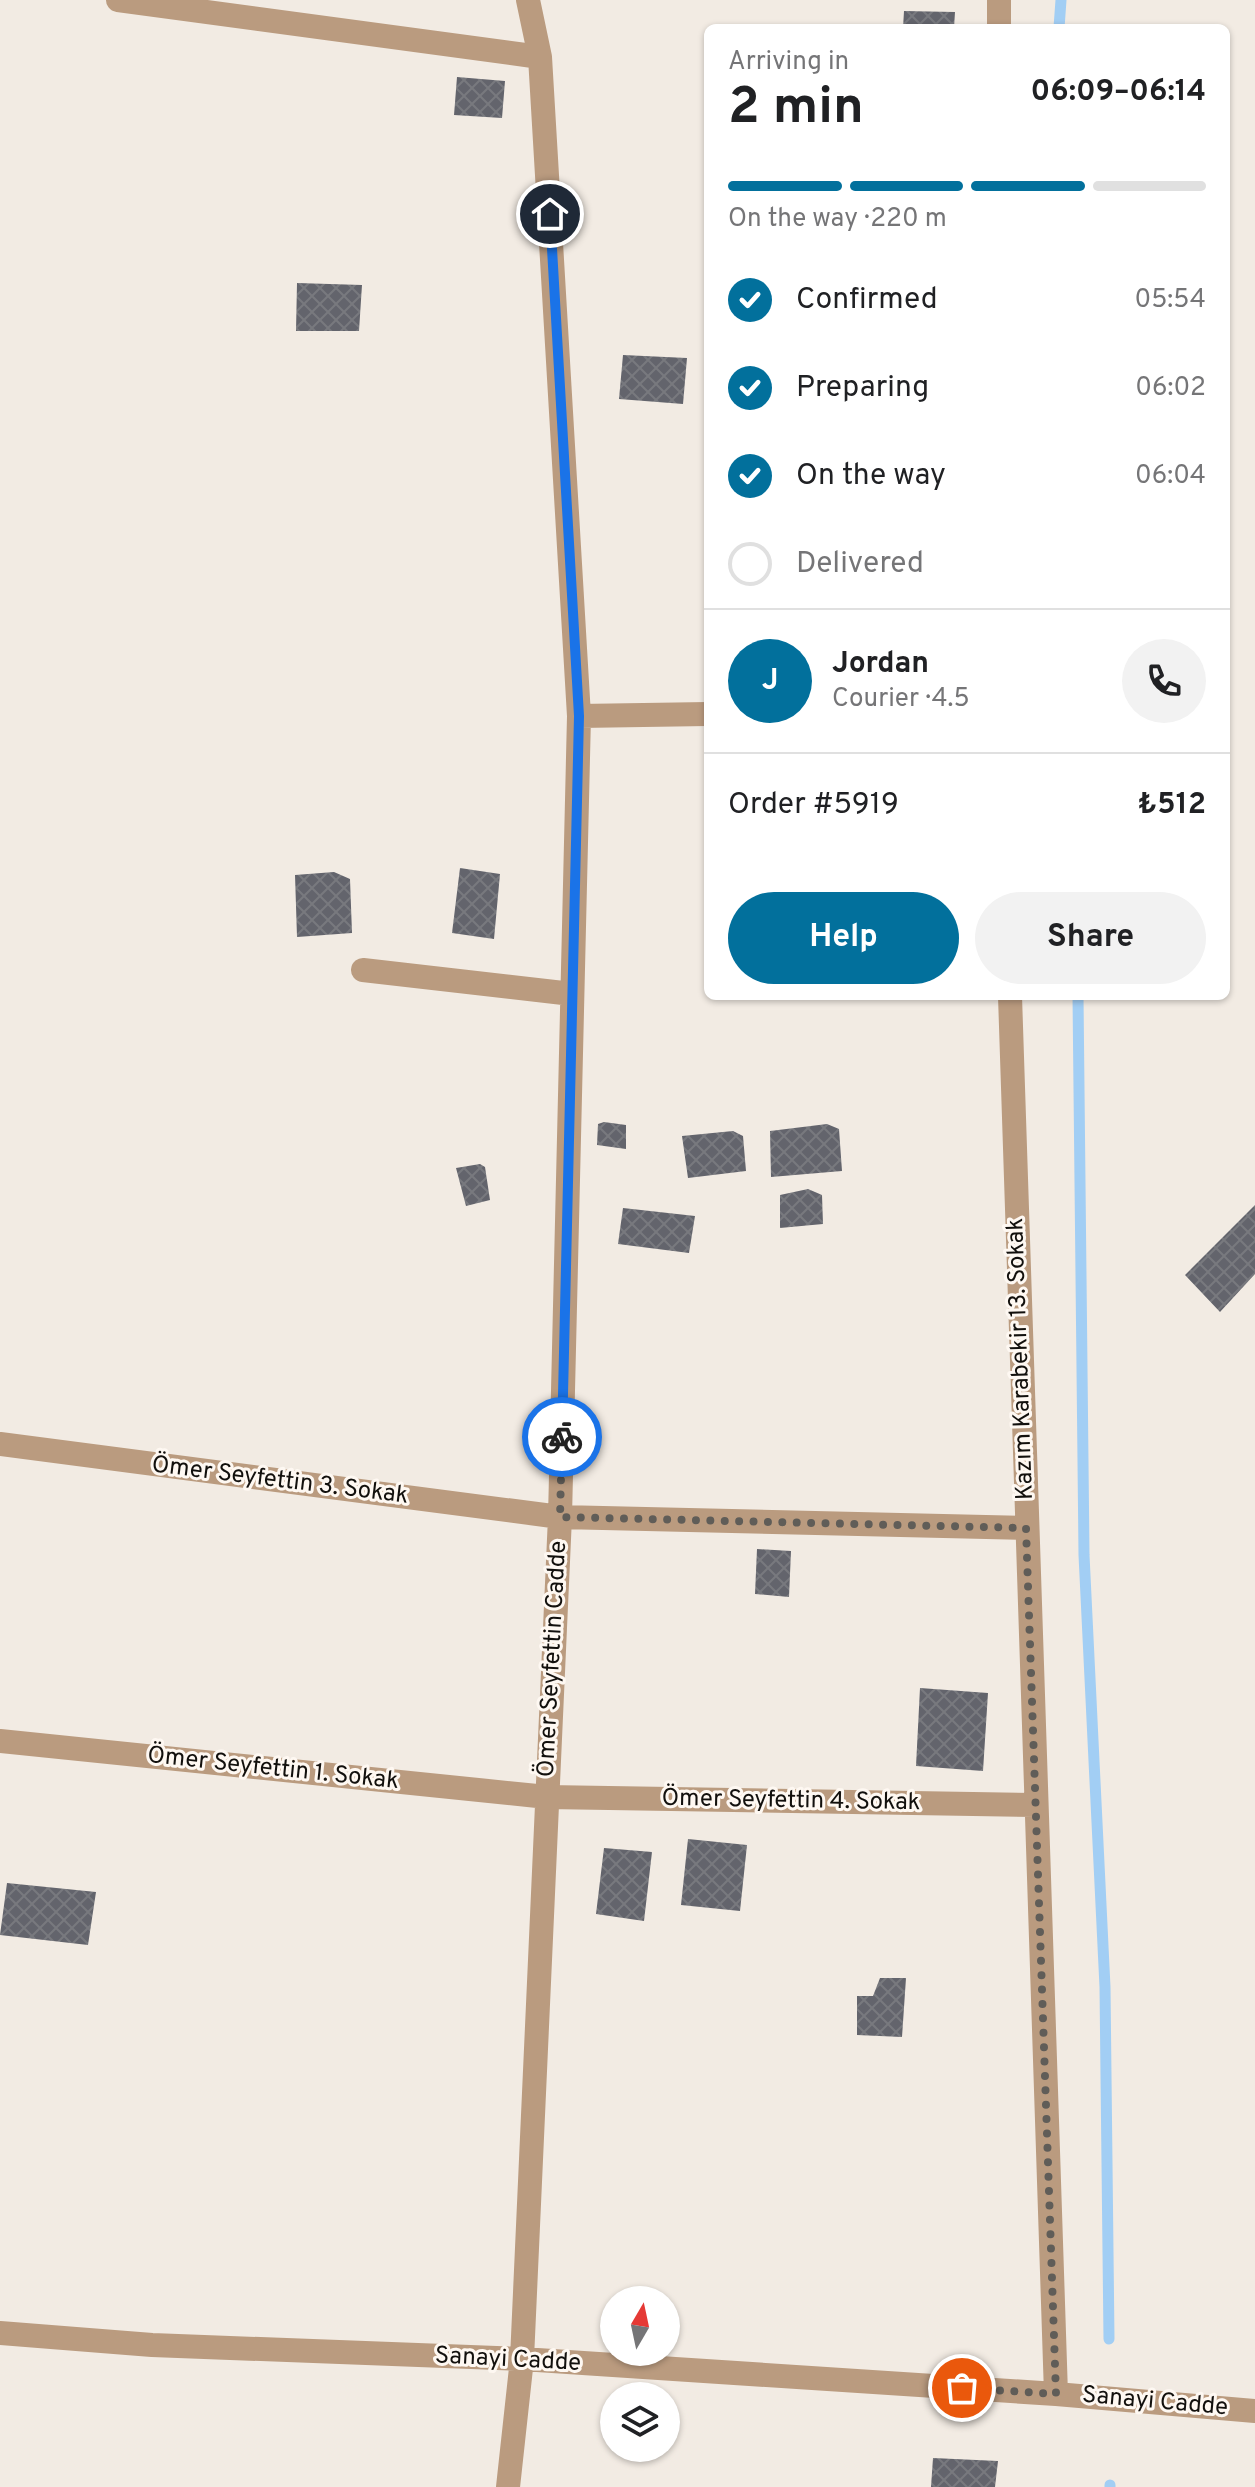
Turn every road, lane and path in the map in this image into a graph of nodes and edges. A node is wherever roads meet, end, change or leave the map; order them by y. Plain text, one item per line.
1 (118, 0) edge
2 (528, 0) edge
3 (999, 0) edge
4 (197, 4) edge
5 (999, 24) edge
6 (540, 57) junction
7 (704, 714) edge
8 (579, 716) junction
9 (363, 970) dead end
10 (572, 994) junction
11 (1010, 1000) edge
12 (0, 1444) edge
13 (560, 1517) junction
14 (1026, 1528) junction
15 (0, 1741) edge
16 (547, 1797) junction
17 (1035, 1805) junction
18 (0, 2333) edge
19 (522, 2359) junction
20 (1056, 2394) junction
21 (1255, 2411) edge
22 (508, 2487) edge

1 - 4 street
2 - 6 street, Ömer Seyfettin Cadde
3 - 5 street
4 - 6 street
6 - 8 street, Ömer Seyfettin Cadde
7 - 8 street
8 - 10 street, Ömer Seyfettin Cadde
9 - 10 street
10 - 13 street, Ömer Seyfettin Cadde
11 - 14 street, Kazım Karabekir 13. Sokak
12 - 13 street, Ömer Seyfettin 3. Sokak
13 - 14 street, Ömer Seyfettin 3. Sokak
13 - 16 street, Ömer Seyfettin Cadde
14 - 17 street, Kazım Karabekir 13. Sokak
15 - 16 street, Ömer Seyfettin 1. Sokak
16 - 17 street, Ömer Seyfettin 4. Sokak
16 - 19 street, Ömer Seyfettin Cadde
17 - 20 street, Kazım Karabekir 13. Sokak
18 - 19 street, Sanayi Cadde
19 - 20 street, Sanayi Cadde
19 - 22 street, Ömer Seyfettin Cadde
20 - 21 street, Sanayi Cadde

